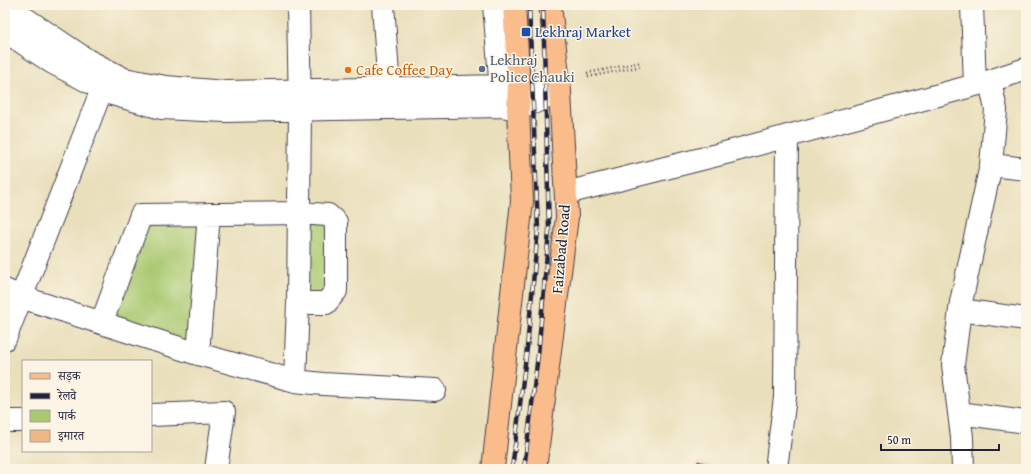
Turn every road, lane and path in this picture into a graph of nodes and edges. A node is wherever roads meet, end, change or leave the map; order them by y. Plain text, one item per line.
1 (5, 5) edge
2 (298, 5) edge
3 (383, 5) edge
4 (494, 5) edge
5 (514, 5) edge
6 (550, 5) edge
7 (972, 5) edge
8 (5, 31) edge
9 (642, 62) dead end
10 (642, 66) dead end
11 (1026, 69) edge
12 (587, 73) dead end
13 (588, 77) dead end
14 (106, 80) junction
15 (983, 83) junction
16 (390, 89) junction
17 (560, 92) junction
18 (510, 96) junction
19 (300, 100) junction
20 (787, 136) junction
21 (991, 165) junction
22 (1026, 169) edge
23 (566, 192) junction
24 (299, 213) junction
25 (209, 214) junction
26 (13, 293) edge
27 (298, 303) junction
28 (960, 310) junction
29 (1026, 319) edge
30 (102, 322) junction
31 (5, 339) edge
32 (198, 354) junction
33 (295, 380) junction
34 (435, 390) dead end
35 (959, 414) junction
36 (152, 415) edge
37 (22, 420) edge
38 (5, 421) edge
39 (1026, 422) edge
40 (216, 469) edge
41 (493, 469) edge
42 (535, 469) edge
43 (776, 469) edge
44 (963, 469) edge

1 - 14 street
2 - 19 street
3 - 16 street
4 - 18 street
5 - 18 main road
6 - 17 main road, Faizabad Road
7 - 15 street
8 - 14 street
9 - 12 path
10 - 13 path
11 - 15 street
14 - 19 street
14 - 26 street
15 - 20 street
15 - 21 street
16 - 18 street
16 - 19 street
17 - 18 street
17 - 23 main road, Faizabad Road
18 - 19 street
18 - 41 main road
19 - 24 street
20 - 23 street
20 - 43 street
21 - 22 street
21 - 28 street
23 - 42 main road, Faizabad Road
24 - 25 street
24 - 27 street
24 - 27 street
25 - 30 street
25 - 32 street
26 - 30 street
26 - 31 street
27 - 33 street
28 - 29 street
28 - 35 street
30 - 32 street
32 - 33 street
33 - 34 street
35 - 39 street
35 - 44 street
36 - 40 street
37 - 38 street

